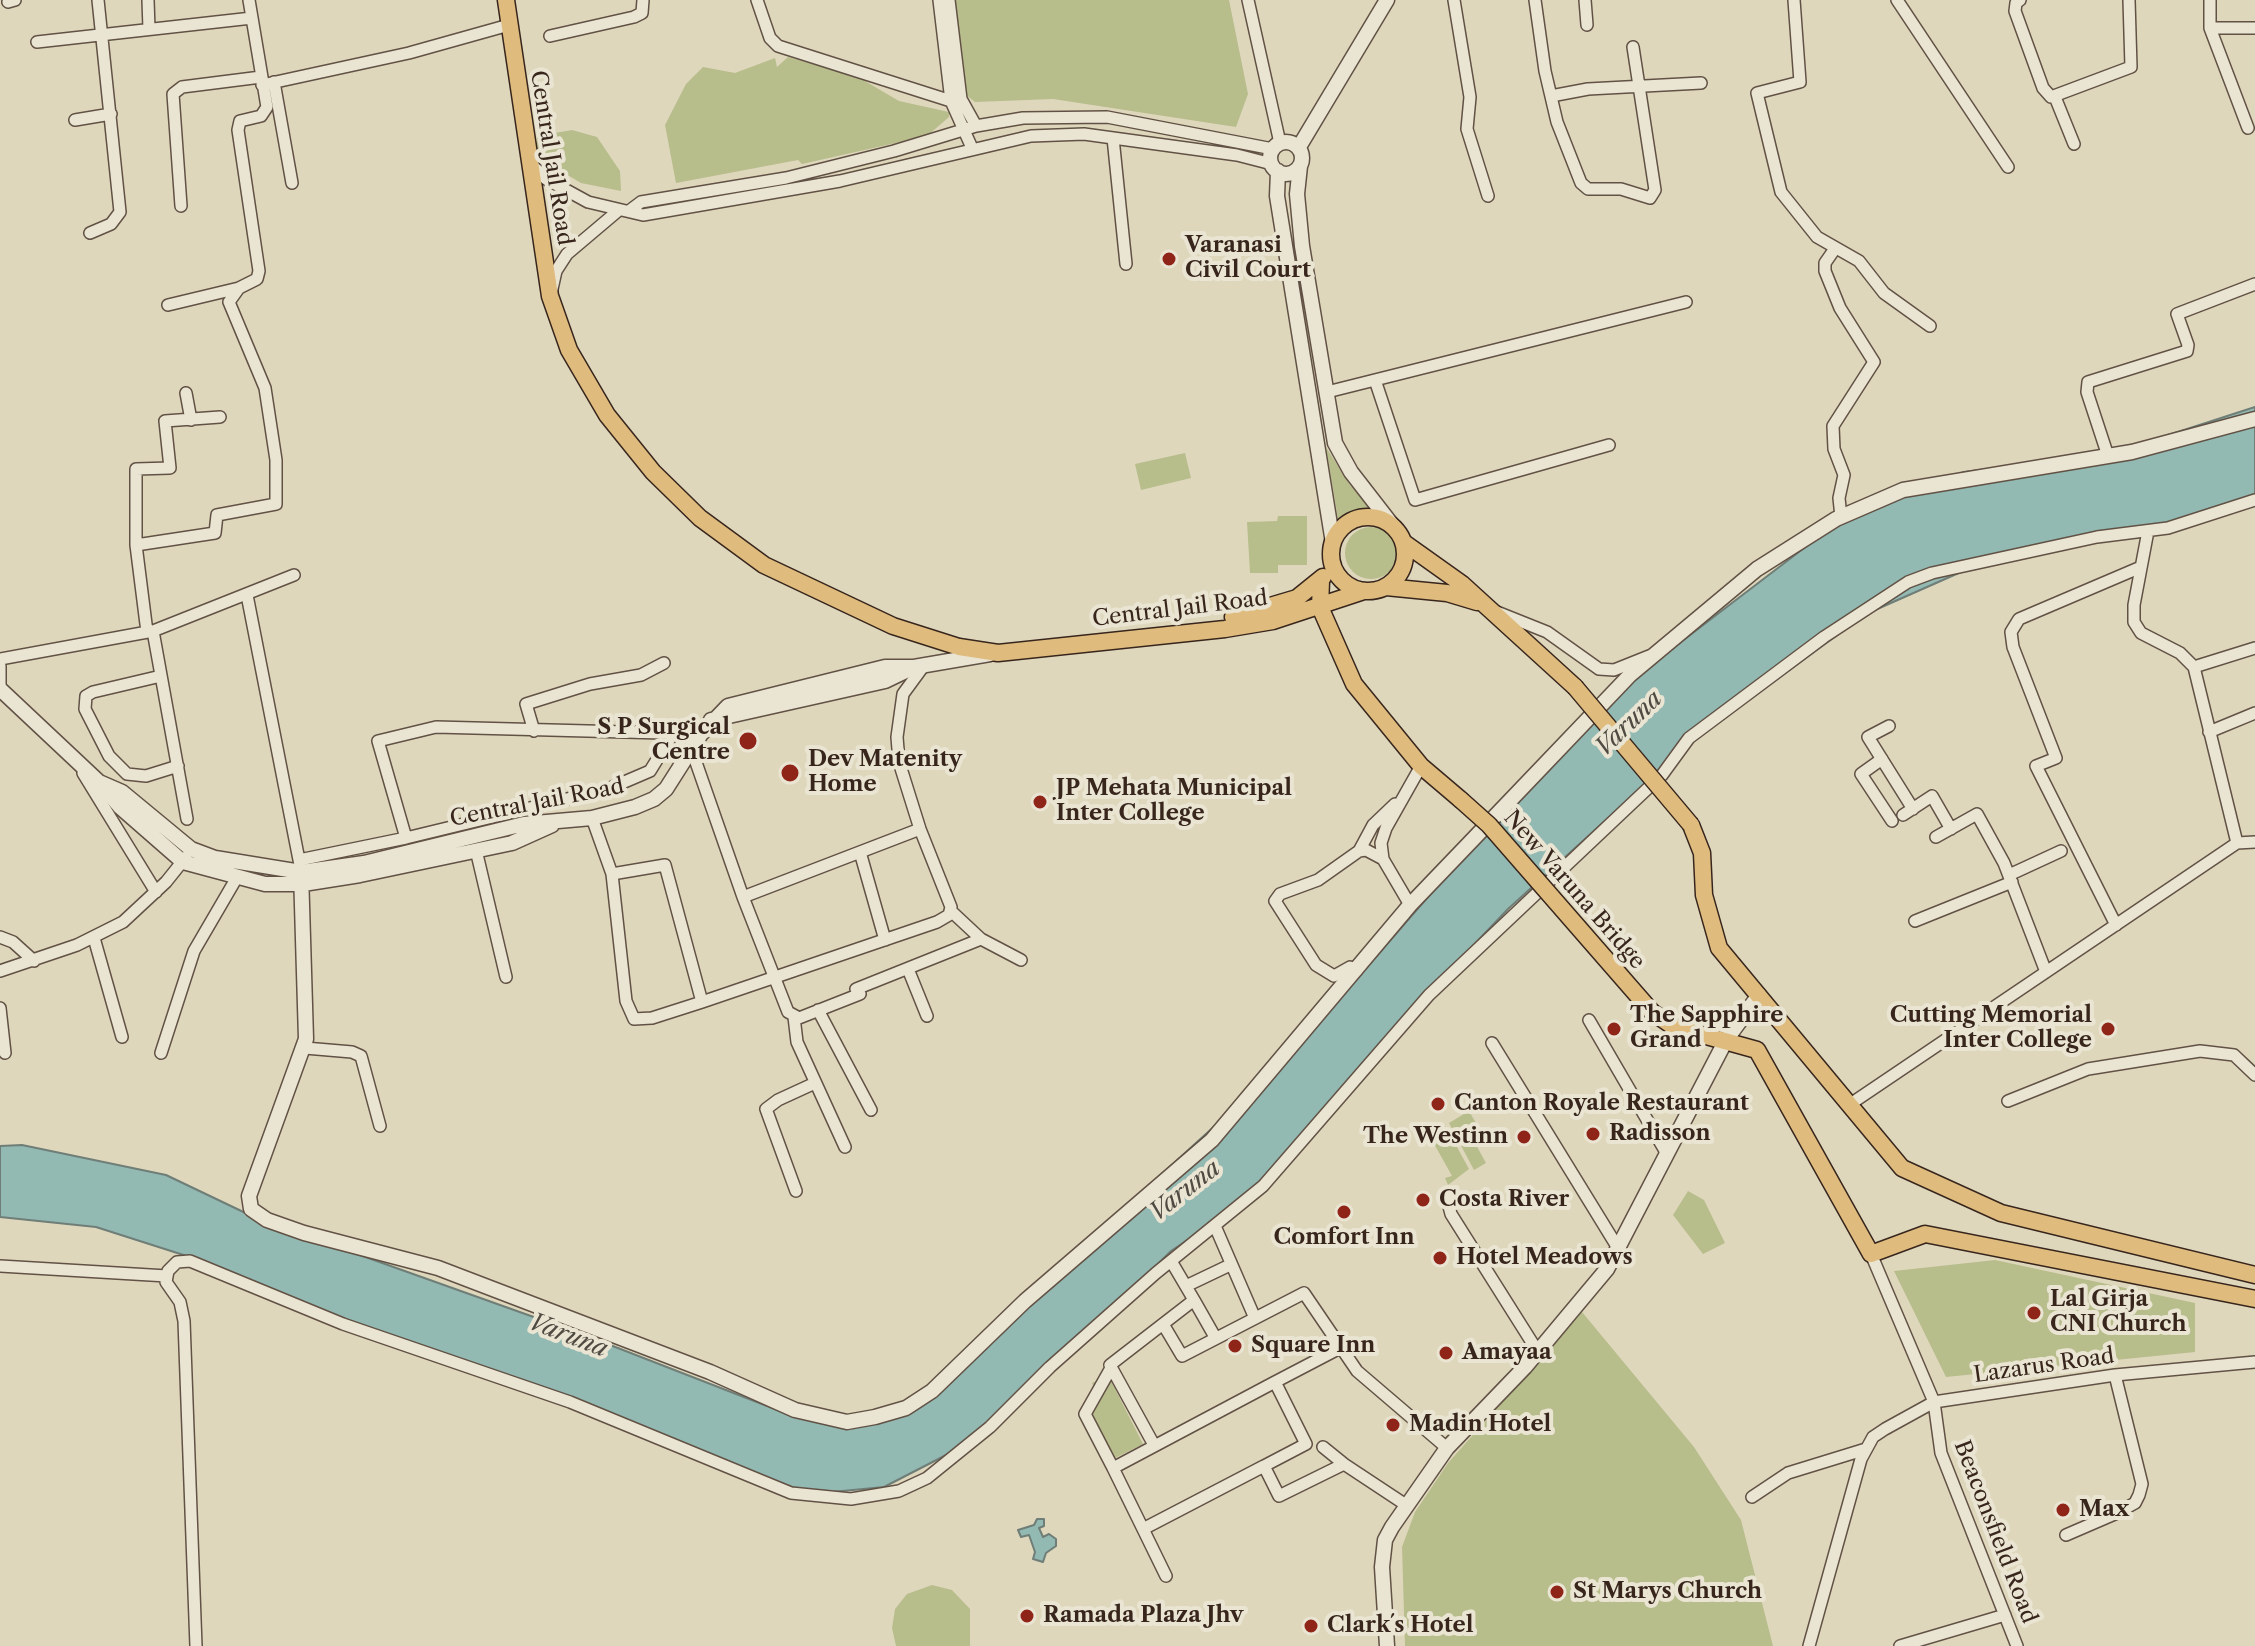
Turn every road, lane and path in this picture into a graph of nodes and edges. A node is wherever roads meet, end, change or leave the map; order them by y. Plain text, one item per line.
1 (98, 0) edge
2 (148, 0) edge
3 (249, 0) edge
4 (506, 0) edge
5 (643, 0) edge
6 (757, 0) edge
7 (939, 0) edge
8 (949, 0) edge
9 (1248, 0) edge
10 (1387, 0) edge
11 (1454, 0) edge
12 (1535, 0) edge
13 (1585, 0) edge
14 (1794, 0) edge
15 (1897, 0) edge
16 (2020, 0) edge
17 (2129, 0) edge
18 (2210, 0) edge
19 (252, 18) junction
20 (509, 25) junction
21 (1587, 25) dead end
22 (2210, 28) junction
23 (2255, 28) edge
24 (149, 29) junction
25 (102, 33) junction
26 (550, 36) dead end
27 (37, 42) dead end
28 (1633, 47) dead end
29 (266, 81) junction
30 (1701, 83) dead end
31 (1639, 85) junction
32 (1551, 96) junction
33 (2055, 97) junction
34 (951, 101) junction
35 (111, 114) junction
36 (75, 120) dead end
37 (970, 128) junction
38 (2248, 128) dead end
39 (1113, 138) junction
40 (2074, 144) dead end
41 (1299, 147) junction
42 (972, 148) junction
43 (1276, 157) junction
44 (529, 162) junction
45 (1300, 166) junction
46 (2008, 167) dead end
47 (292, 183) dead end
48 (1488, 196) dead end
49 (181, 206) dead end
50 (624, 210) junction
51 (90, 233) dead end
52 (1834, 250) junction
53 (1126, 264) dead end
54 (2255, 284) edge
55 (239, 288) junction
56 (550, 296) junction
57 (1686, 302) dead end
58 (168, 305) dead end
59 (1930, 326) dead end
60 (1375, 380) junction
61 (1327, 392) junction
62 (186, 393) dead end
63 (220, 417) dead end
64 (2255, 419) edge
65 (191, 420) junction
66 (1609, 445) dead end
67 (2108, 456) junction
68 (2255, 500) edge
69 (1841, 517) junction
70 (2148, 531) junction
71 (1399, 536) junction
72 (1333, 543) junction
73 (136, 545) junction
74 (1332, 561) junction
75 (2141, 567) junction
76 (294, 575) dead end
77 (1321, 581) junction
78 (1386, 587) junction
79 (1364, 591) junction
80 (247, 595) junction
81 (1320, 607) junction
82 (1489, 608) junction
83 (1202, 629) junction
84 (150, 632) junction
85 (2255, 648) edge
86 (998, 653) junction
87 (1656, 653) junction
88 (0, 659) edge
89 (664, 663) dead end
90 (920, 665) junction
91 (0, 666) edge
92 (2194, 667) junction
93 (161, 676) junction
94 (0, 690) edge
95 (2255, 713) edge
96 (1889, 726) dead end
97 (534, 731) junction
98 (674, 732) junction
99 (2209, 732) junction
100 (701, 734) junction
101 (691, 748) junction
102 (69, 750) junction
103 (1882, 759) junction
104 (178, 766) junction
105 (1421, 766) junction
106 (1402, 797) junction
107 (592, 818) junction
108 (187, 819) dead end
109 (1892, 821) dead end
110 (556, 823) junction
111 (920, 829) junction
112 (1951, 829) junction
113 (1936, 837) dead end
114 (406, 838) junction
115 (2255, 842) edge
116 (2237, 843) junction
117 (476, 850) junction
118 (1359, 851) junction
119 (2061, 851) dead end
120 (860, 852) junction
121 (187, 855) junction
122 (1383, 859) junction
123 (301, 872) junction
124 (612, 874) junction
125 (2010, 878) junction
126 (236, 879) junction
127 (156, 892) junction
128 (743, 897) junction
129 (1410, 905) junction
130 (951, 911) junction
131 (1915, 921) dead end
132 (2116, 925) junction
133 (0, 937) edge
134 (94, 938) junction
135 (981, 939) junction
136 (885, 940) junction
137 (1021, 960) dead end
138 (34, 961) junction
139 (908, 969) junction
140 (1357, 970) junction
141 (0, 971) edge
142 (2046, 972) junction
143 (506, 977) dead end
144 (773, 978) junction
145 (1759, 995) junction
146 (702, 1002) junction
147 (0, 1008) edge
148 (818, 1010) junction
149 (927, 1016) dead end
150 (794, 1017) junction
151 (1589, 1020) dead end
152 (122, 1037) dead end
153 (1726, 1040) junction
154 (1492, 1043) dead end
155 (305, 1048) junction
156 (5, 1053) dead end
157 (161, 1053) dead end
158 (2255, 1075) edge
159 (815, 1083) junction
160 (2008, 1101) dead end
161 (1849, 1105) junction
162 (871, 1110) dead end
163 (380, 1126) dead end
164 (845, 1147) dead end
165 (1667, 1154) junction
166 (796, 1191) dead end
167 (1446, 1195) dead end
168 (1215, 1226) junction
169 (1618, 1248) junction
170 (1871, 1254) junction
171 (1171, 1261) junction
172 (1230, 1265) junction
173 (0, 1266) edge
174 (2255, 1275) edge
175 (167, 1276) junction
176 (1186, 1286) junction
177 (2255, 1299) edge
178 (1194, 1300) junction
179 (1254, 1316) junction
180 (1163, 1324) junction
181 (1215, 1337) junction
182 (1342, 1347) junction
183 (1538, 1352) junction
184 (2255, 1362) edge
185 (1111, 1368) junction
186 (2115, 1375) junction
187 (1275, 1382) junction
188 (1934, 1402) junction
189 (1154, 1445) junction
190 (1323, 1447) dead end
191 (1447, 1448) junction
192 (1866, 1449) junction
193 (1344, 1464) junction
194 (1264, 1466) junction
195 (1113, 1468) junction
196 (1752, 1497) dead end
197 (1406, 1505) junction
198 (1143, 1529) junction
199 (2066, 1535) dead end
200 (1166, 1576) dead end
201 (2005, 1615) junction
202 (196, 1646) edge
203 (1387, 1646) edge
204 (1809, 1646) edge
205 (1900, 1646) edge
206 (2017, 1646) edge

1 - 25 street
2 - 24 street
3 - 19 street
4 - 20 main road, Central Jail Road
5 - 26 street
6 - 34 street
7 - 34 street
8 - 37 street
9 - 43 street
10 - 41 street
11 - 48 street
12 - 32 street
13 - 21 street
14 - 52 street
15 - 46 street
16 - 33 street
17 - 33 street
18 - 22 street
19 - 24 street
19 - 29 street
20 - 29 street
20 - 44 main road, Central Jail Road
22 - 23 street
22 - 38 street
24 - 25 street
25 - 27 street
25 - 35 street
28 - 31 street
29 - 47 street
29 - 49 street
29 - 55 street
30 - 31 street
31 - 32 street
31 - 32 street
33 - 40 street
34 - 37 street
35 - 36 street
35 - 51 street
37 - 42 street
37 - 43 street
37 - 50 street
39 - 42 street
39 - 43 street
39 - 53 street
41 - 43 street
41 - 45 street
42 - 50 street
43 - 45 street
43 - 72 street
44 - 50 street
44 - 56 main road, Central Jail Road
45 - 61 street
50 - 56 street
52 - 59 street
52 - 69 street
54 - 67 street
55 - 58 street
55 - 73 street
56 - 86 main road, Central Jail Road
57 - 60 street
60 - 61 street
60 - 66 street
61 - 71 street
62 - 65 street
63 - 65 street
64 - 67 street
65 - 73 street
67 - 69 street
68 - 70 street
69 - 87 street
70 - 75 street
70 - 168 street
71 - 72 main road
71 - 78 main road
71 - 82 main road
72 - 74 main road
73 - 84 street
74 - 77 main road
74 - 79 main road
75 - 92 street
75 - 132 street
76 - 80 street
77 - 81 main road
77 - 83 main road
78 - 79 main road
78 - 82 main road
79 - 81 main road, Central Jail Road
80 - 84 street
80 - 123 street
81 - 83 main road, Central Jail Road
81 - 105 main road, New Varuna Bridge
82 - 87 street
82 - 145 main road, bridge
83 - 86 main road, Central Jail Road
84 - 88 street
84 - 93 street
85 - 92 street
86 - 90 street, Central Jail Road
87 - 129 street
89 - 97 street
90 - 100 street, Central Jail Road
90 - 111 street
91 - 94 street
92 - 99 street
93 - 104 street
93 - 104 street
94 - 102 street
95 - 99 street
96 - 103 street
97 - 98 street
97 - 114 street
98 - 100 street
98 - 114 street
99 - 116 street
100 - 101 street, Central Jail Road
101 - 107 street, Central Jail Road
101 - 128 street
102 - 121 street
102 - 127 street
103 - 109 street
103 - 112 street
104 - 108 street
105 - 106 street
105 - 153 main road, New Varuna Bridge, bridge
106 - 118 street
106 - 122 street
107 - 110 street, Central Jail Road
107 - 124 street
110 - 117 street
110 - 123 street, Central Jail Road
111 - 120 street
111 - 130 street
112 - 113 street
112 - 125 street
114 - 123 street
115 - 116 street
116 - 132 street
117 - 123 street
117 - 143 street
118 - 122 street
118 - 140 street
119 - 125 street
120 - 128 street
120 - 136 street
121 - 123 street, Central Jail Road
121 - 126 street
121 - 127 street
122 - 129 street
123 - 126 street
123 - 155 street
124 - 146 street
124 - 146 street
125 - 131 street
125 - 142 street
126 - 157 street
127 - 134 street
128 - 144 street
129 - 140 street
130 - 135 street
130 - 136 street
132 - 142 street
133 - 138 street
134 - 138 street
134 - 152 street
135 - 137 street
135 - 139 street
136 - 144 street
138 - 141 street
139 - 148 street
139 - 149 street
140 - 155 street
142 - 161 street
144 - 146 street
144 - 150 street
145 - 153 street
145 - 161 main road
147 - 156 street
148 - 150 street
148 - 162 street
150 - 159 street
151 - 165 street
153 - 165 street
153 - 170 main road
154 - 169 street
155 - 163 street
158 - 160 street
159 - 164 street
159 - 166 street
161 - 174 main road
165 - 169 street
167 - 183 street
168 - 171 street
168 - 172 street
169 - 183 street
170 - 177 main road
170 - 188 street, Beaconsfield Road
171 - 175 street
171 - 176 street
172 - 176 street
172 - 179 street
173 - 175 street
175 - 202 street
176 - 178 street
178 - 180 street
178 - 181 street
179 - 181 street
179 - 182 street
180 - 181 street
180 - 185 street
182 - 187 street
182 - 191 street
183 - 191 street
184 - 186 street, Lazarus Road
185 - 189 street
185 - 195 street
186 - 188 street, Lazarus Road
186 - 199 street
187 - 189 street
187 - 194 street
188 - 192 street
188 - 201 street, Beaconsfield Road
189 - 195 street
190 - 193 street
191 - 197 street
192 - 196 street
192 - 204 street
193 - 194 street
193 - 197 street
194 - 198 street
195 - 198 street
197 - 203 street
198 - 200 street
201 - 205 street
201 - 206 street, Beaconsfield Road

